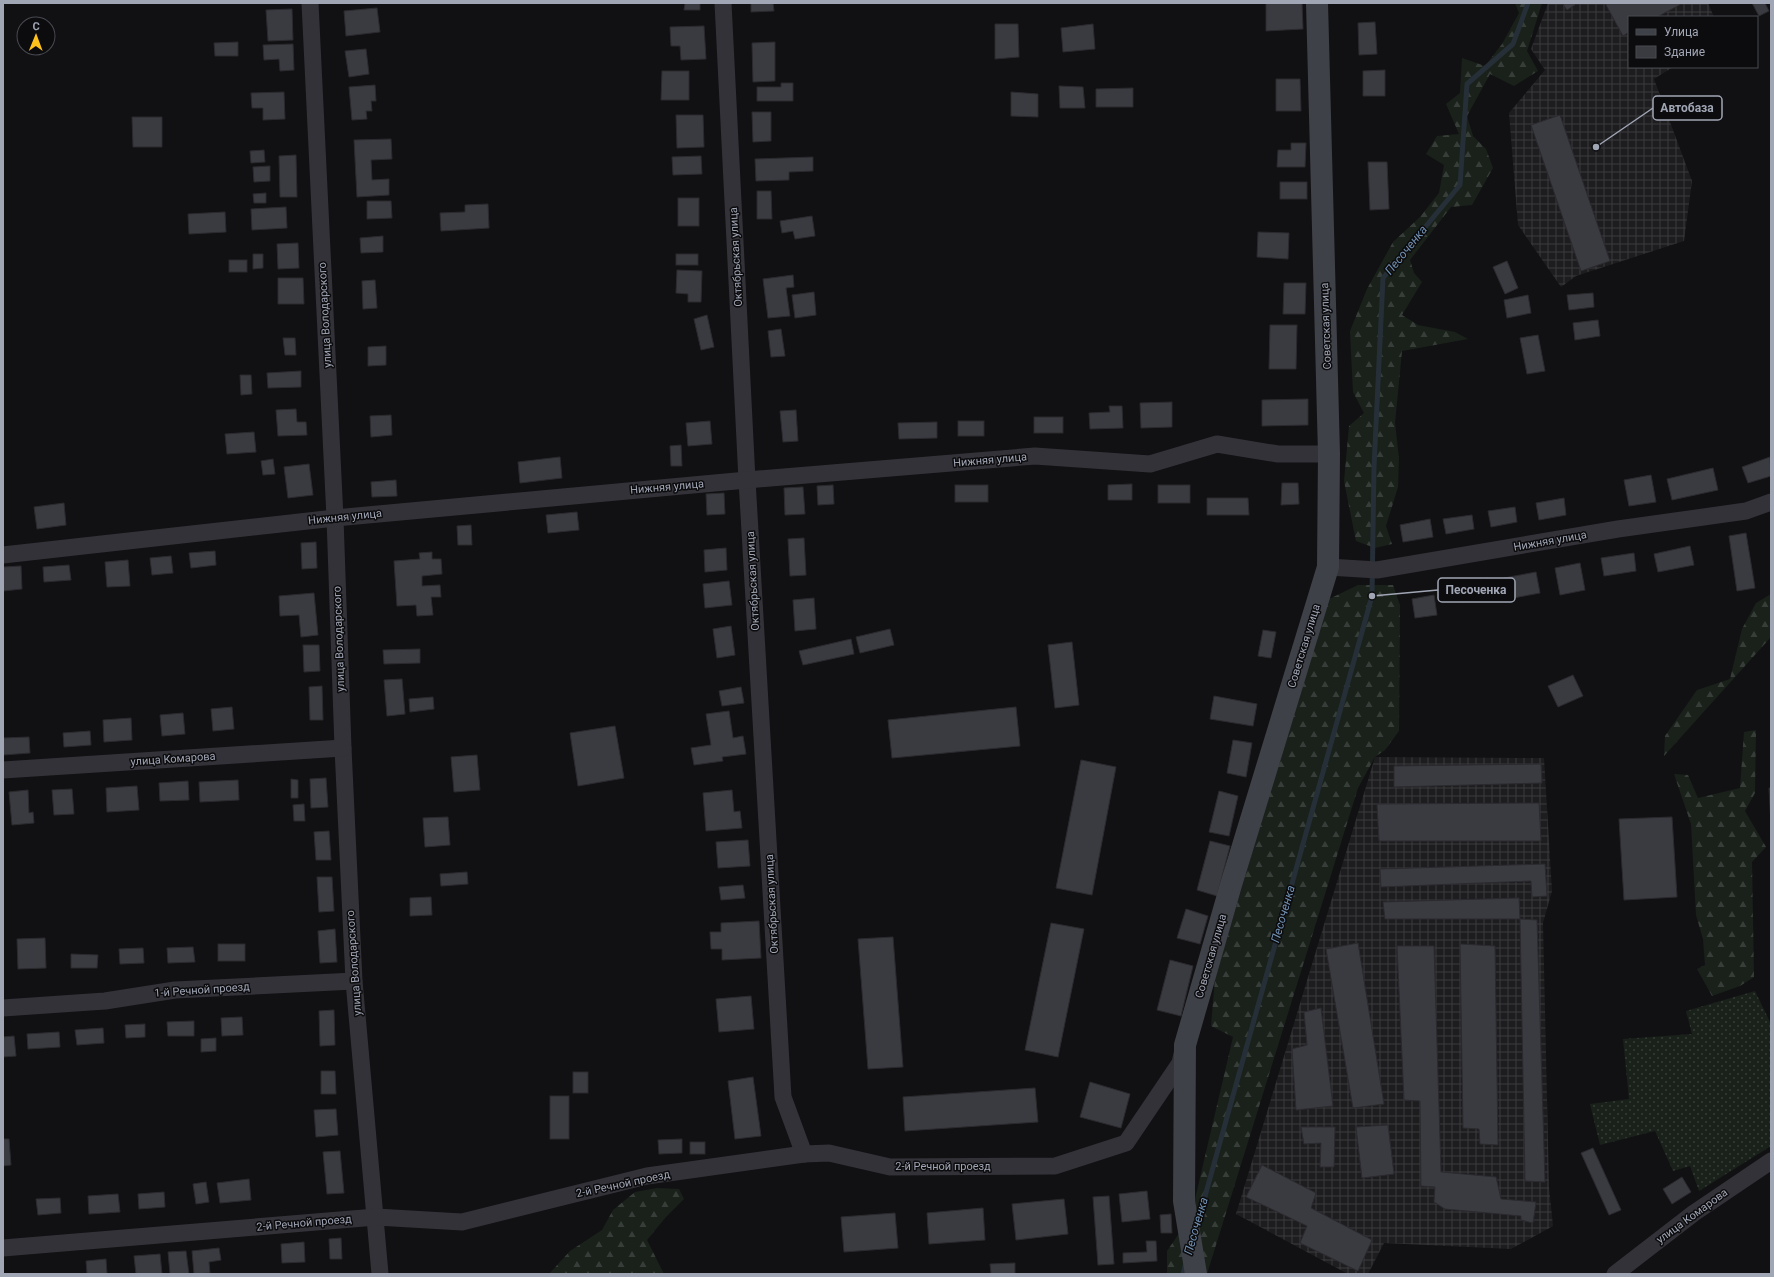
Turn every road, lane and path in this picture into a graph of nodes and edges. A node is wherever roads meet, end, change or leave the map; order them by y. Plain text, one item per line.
1 (310, 3) edge
2 (723, 3) edge
3 (1317, 3) edge
4 (1329, 454) junction
5 (747, 480) junction
6 (1771, 502) edge
7 (335, 518) junction
8 (3, 555) edge
9 (1328, 567) junction
10 (343, 748) junction
11 (3, 770) edge
12 (354, 981) junction
13 (3, 1008) edge
14 (1185, 1045) junction
15 (804, 1154) junction
16 (1771, 1161) edge
17 (376, 1217) junction
18 (3, 1248) edge
19 (380, 1274) edge
20 (1196, 1274) edge
21 (1615, 1274) edge

1 - 7 street, улица Володарского
2 - 5 street, Октябрьская улица
3 - 4 street, Советская улица
4 - 5 street, Нижняя улица
4 - 9 street, Советская улица
5 - 7 street, Нижняя улица
5 - 15 street, Октябрьская улица
6 - 9 street, Нижняя улица
7 - 8 street, Нижняя улица
7 - 10 street, улица Володарского
9 - 14 street, Советская улица
10 - 11 street, улица Комарова
10 - 12 street, улица Володарского
12 - 13 street, 1-й Речной проезд
12 - 17 street, улица Володарского
14 - 15 street, 2-й Речной проезд
14 - 20 street, Советская улица
15 - 17 street, 2-й Речной проезд
16 - 21 street, улица Комарова
17 - 18 street, 2-й Речной проезд
17 - 19 street, улица Володарского

